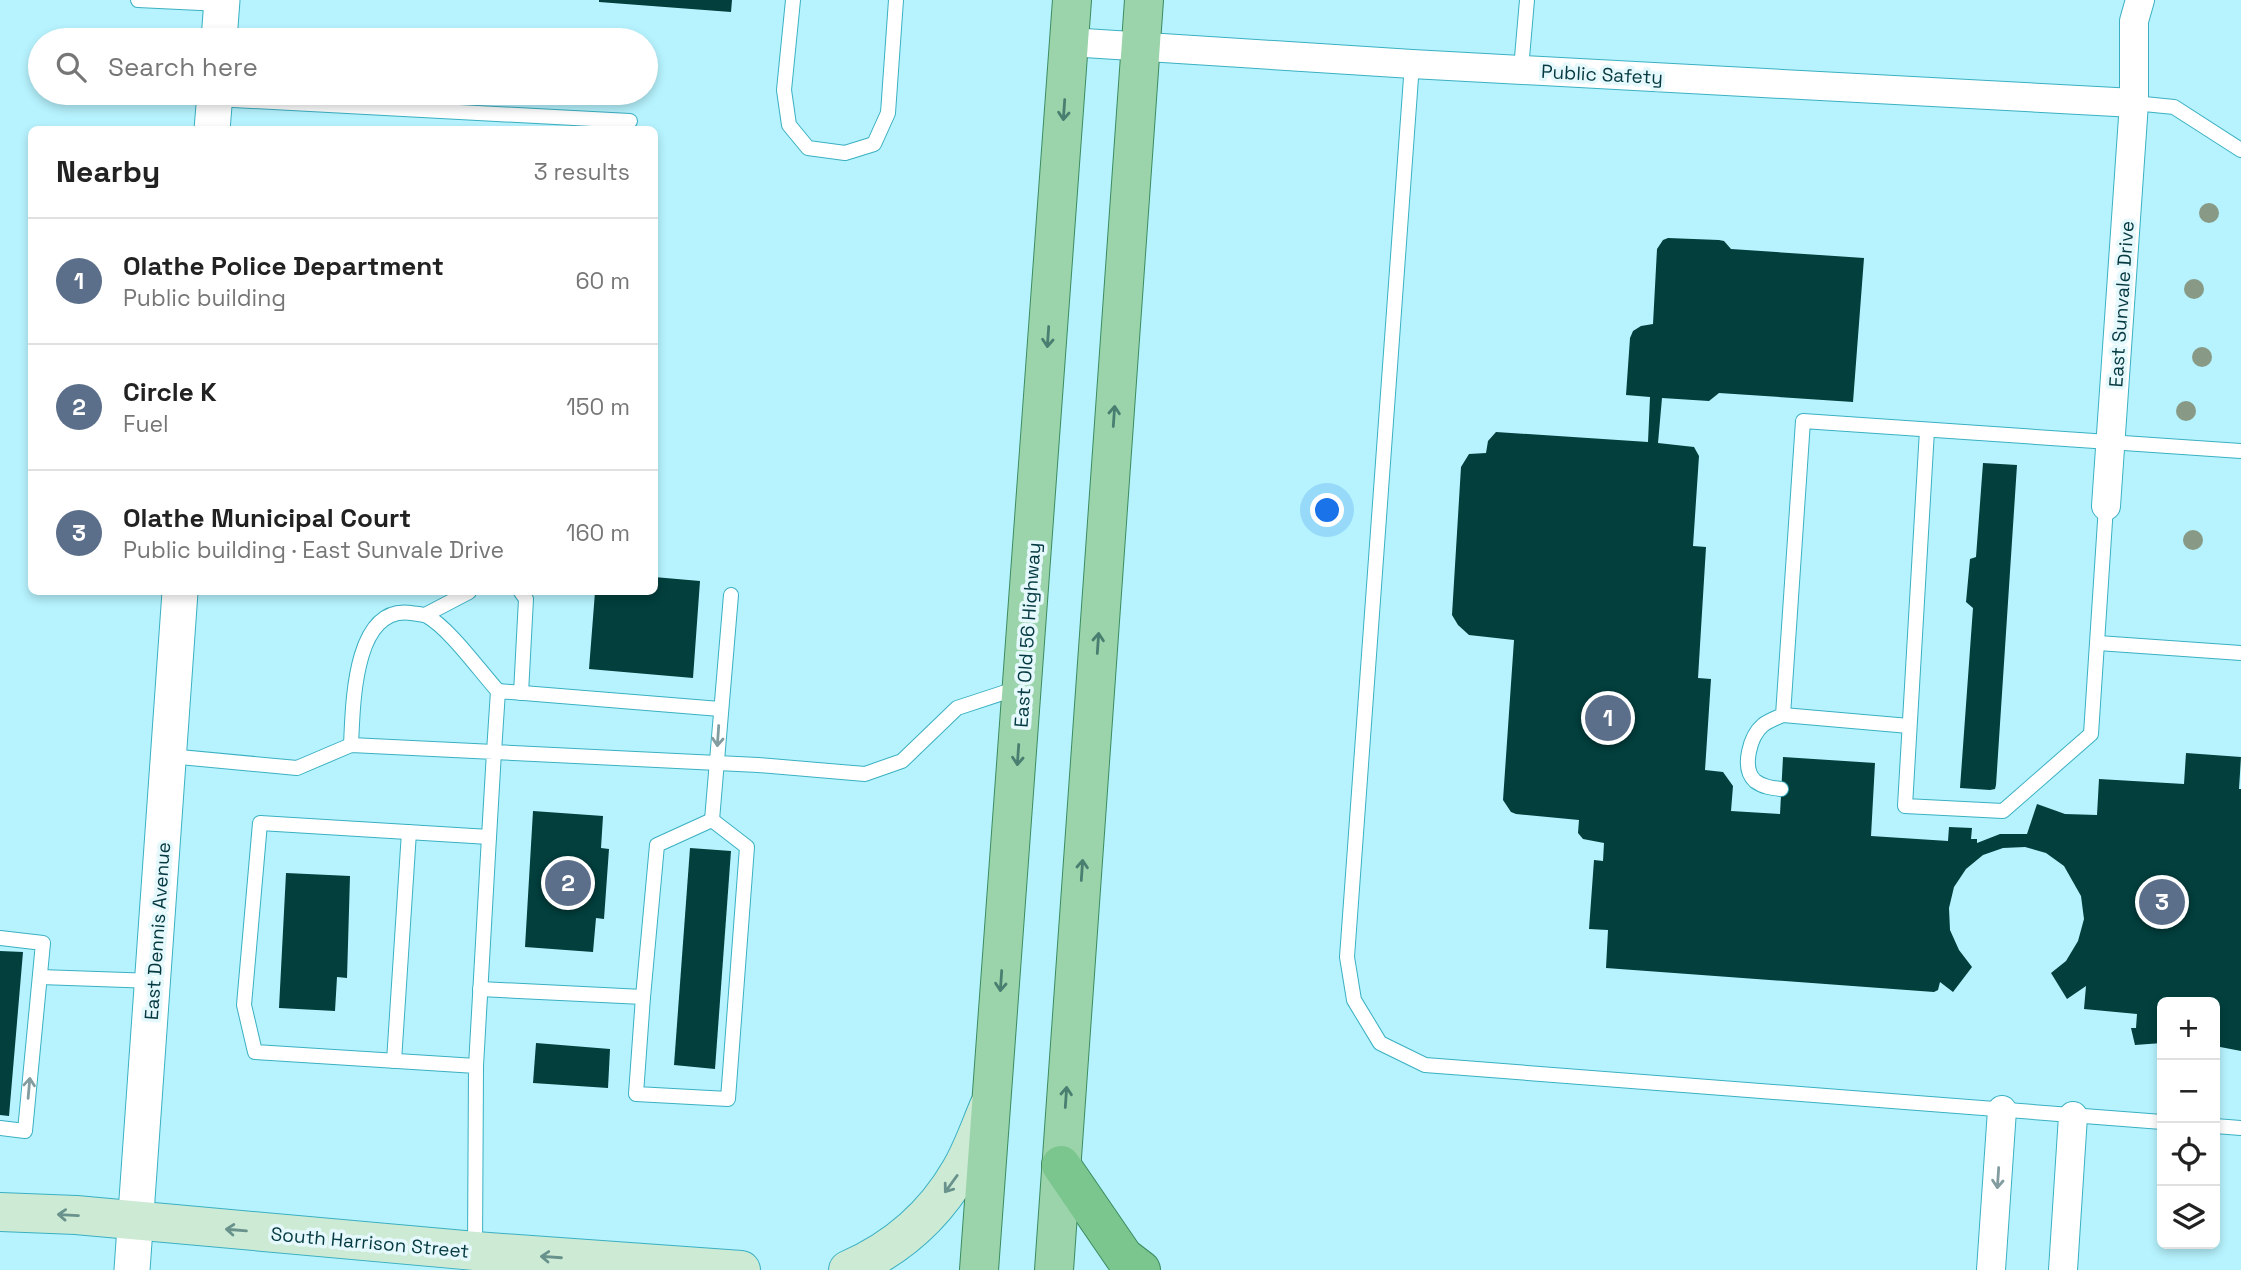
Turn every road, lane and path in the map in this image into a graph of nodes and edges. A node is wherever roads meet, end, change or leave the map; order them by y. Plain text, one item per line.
1 (138, 0) edge
2 (793, 0) edge
3 (896, 0) edge
4 (1072, 0) edge
5 (1144, 0) edge
6 (1527, 0) edge
7 (2140, 0) edge
8 (221, 2) edge
9 (220, 28) edge
10 (1069, 42) junction
11 (1141, 46) junction
12 (1412, 64) junction
13 (1521, 69) junction
14 (2134, 103) junction
15 (214, 107) edge
16 (630, 121) dead end
17 (2241, 150) edge
18 (1927, 430) junction
19 (2111, 443) junction
20 (2241, 451) edge
21 (2106, 506) joint
22 (180, 595) edge
23 (463, 595) edge
24 (523, 595) edge
25 (731, 595) dead end
26 (425, 615) junction
27 (2098, 643) junction
28 (2241, 653) edge
29 (1023, 687) junction
30 (498, 691) junction
31 (521, 693) junction
32 (720, 709) junction
33 (1783, 715) junction
34 (1909, 726) junction
35 (351, 745) junction
36 (494, 752) junction
37 (169, 756) junction
38 (716, 763) junction
39 (1781, 789) dead end
40 (712, 820) junction
41 (409, 831) junction
42 (489, 836) junction
43 (0, 939) edge
44 (40, 977) junction
45 (154, 981) junction
46 (480, 989) junction
47 (643, 997) junction
48 (394, 1061) junction
49 (476, 1066) junction
50 (992, 1101) junction
51 (2002, 1110) junction
52 (2073, 1116) junction
53 (2157, 1122) edge
54 (2220, 1126) edge
55 (0, 1128) edge
56 (2241, 1128) edge
57 (1061, 1165) junction
58 (0, 1212) edge
59 (135, 1221) junction
60 (475, 1251) junction
61 (132, 1270) edge
62 (741, 1270) edge
63 (848, 1270) edge
64 (979, 1270) edge
65 (1054, 1270) edge
66 (1141, 1270) edge
67 (1991, 1270) edge
68 (2063, 1270) edge

1 - 8 lane
2 - 3 lane
4 - 10 main road, East Old 56 Highway
5 - 11 main road
6 - 13 lane
7 - 14 street, East Sunvale Drive
8 - 9 street
10 - 11 street, Public Safety
10 -> 29 main road, East Old 56 Highway
11 - 12 street, Public Safety
57 -> 11 main road
12 - 13 street, Public Safety
12 - 51 lane
13 - 14 street, Public Safety
14 - 17 lane
14 - 19 street, East Sunvale Drive
15 - 16 lane
18 - 19 lane
18 - 33 lane
18 - 34 lane
19 - 20 lane
19 - 21 street, East Sunvale Drive
21 - 27 lane
22 - 37 street, East Dennis Avenue
23 - 26 lane
24 - 31 lane
25 - 32 lane
26 - 30 lane
26 - 35 lane
27 - 28 lane
27 - 34 lane
29 - 38 lane
29 -> 50 main road, East Old 56 Highway
30 - 31 lane
30 - 36 lane
31 - 32 lane
32 -> 38 lane
33 - 34 lane
33 - 39 lane
35 - 36 lane
35 - 37 lane
36 - 38 lane
36 - 42 lane
37 - 45 street, East Dennis Avenue
38 - 40 lane
40 - 47 lane
40 - 47 lane
41 - 42 lane
41 - 48 lane
41 - 48 lane
42 - 46 lane
43 - 44 lane
44 - 45 lane
55 -> 44 lane
45 - 59 street, East Dennis Avenue
46 - 47 lane
46 - 49 lane
48 - 49 lane
49 - 60 lane
50 -> 63 main road
50 - 64 main road, East Old 56 Highway
51 - 52 lane
51 -> 67 street
52 - 53 lane
52 - 68 street
54 - 56 lane
57 - 65 main road
57 - 66 highway
59 -> 58 main road, South Harrison Street
60 -> 59 main road, South Harrison Street
59 - 61 street, East Dennis Avenue
62 -> 60 main road, South Harrison Street

